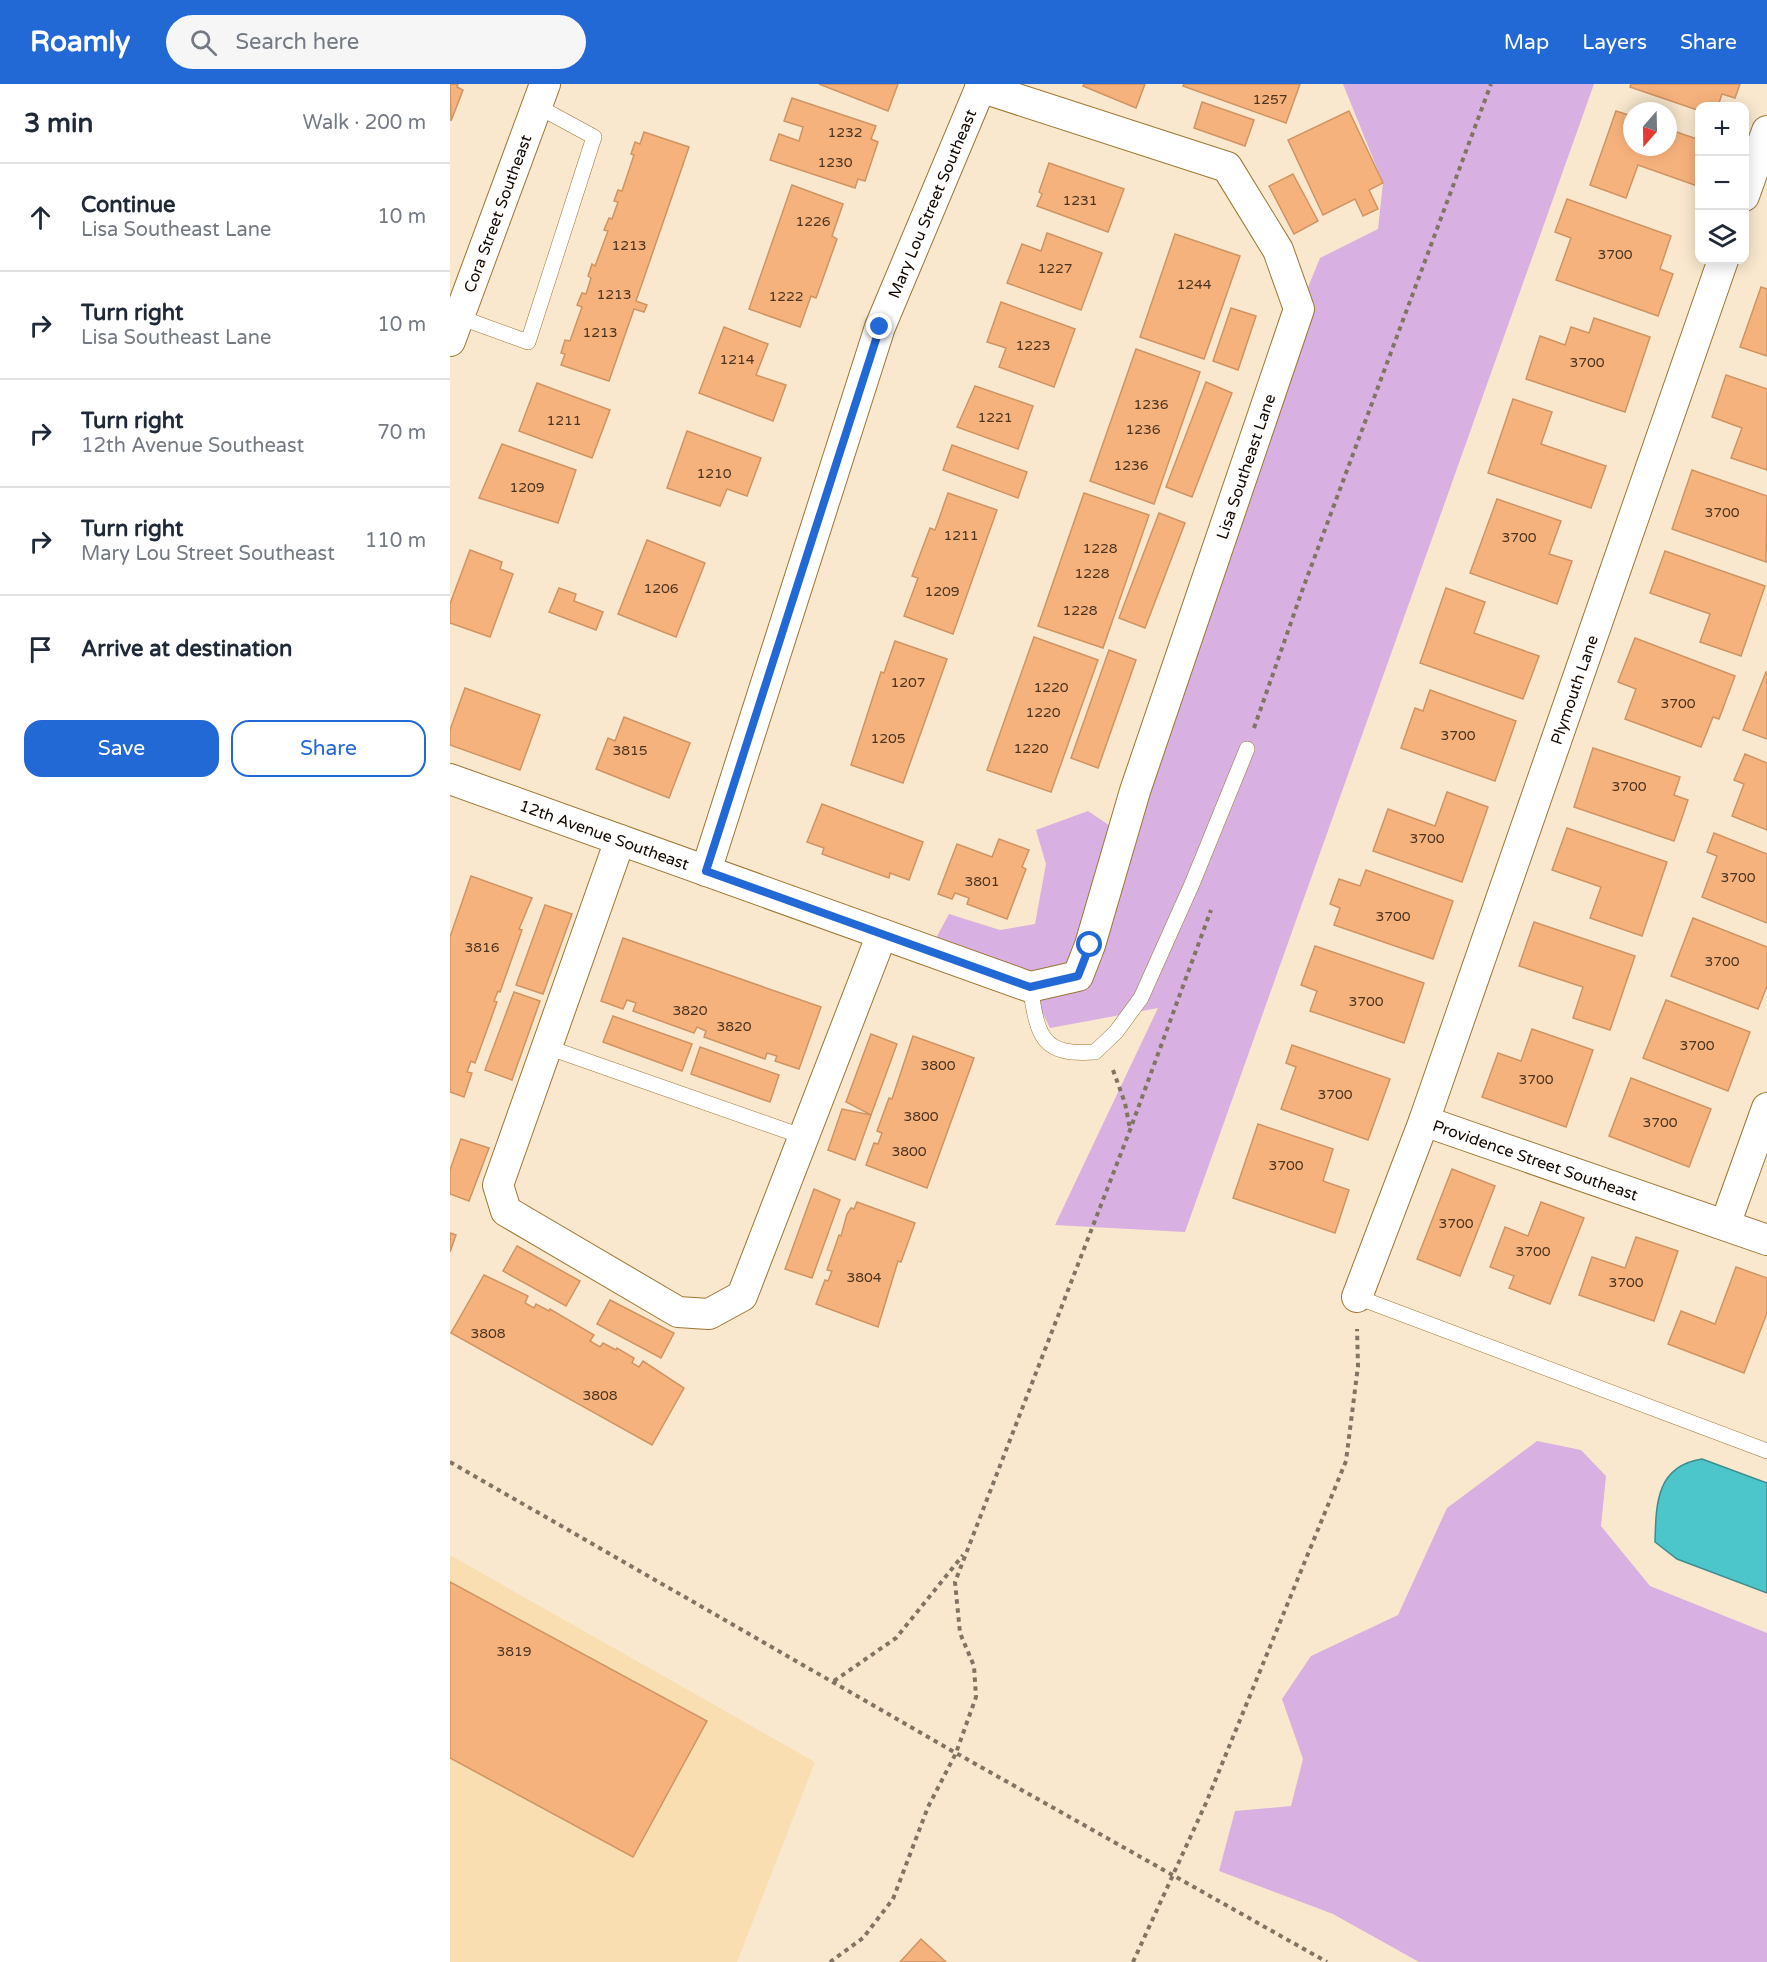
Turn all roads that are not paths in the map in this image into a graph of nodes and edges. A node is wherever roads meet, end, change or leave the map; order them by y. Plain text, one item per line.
1 (981, 85) edge
2 (541, 95) edge
3 (1767, 131) edge
4 (1749, 182) edge
5 (1722, 264) edge
6 (454, 329) edge
7 (1247, 749) dead end
8 (450, 779) edge
9 (621, 840) junction
10 (706, 871) junction
11 (882, 934) junction
12 (1030, 987) junction
13 (547, 1047) junction
14 (1767, 1108) edge
15 (1424, 1120) junction
16 (804, 1137) junction
17 (1725, 1225) junction
18 (1767, 1240) edge
19 (1357, 1297) joint
20 (1767, 1451) edge

1 - 10 street, Mary Lou Street Southeast
1 - 12 street, Lisa Southeast Lane
2 - 6 street, Cora Street Southeast
2 - 6 lane
3 - 4 street
5 - 15 street, Plymouth Lane
7 - 12 lane
8 - 9 street, 12th Avenue Southeast
9 - 10 street, 12th Avenue Southeast
9 - 13 street
10 - 11 street, 12th Avenue Southeast
11 - 12 street, 12th Avenue Southeast
11 - 16 street
13 - 16 lane
13 - 16 street
14 - 17 street
15 - 17 street, Providence Street Southeast
15 - 19 street, Providence Street Southeast
17 - 18 street, Providence Street Southeast
19 - 20 lane

